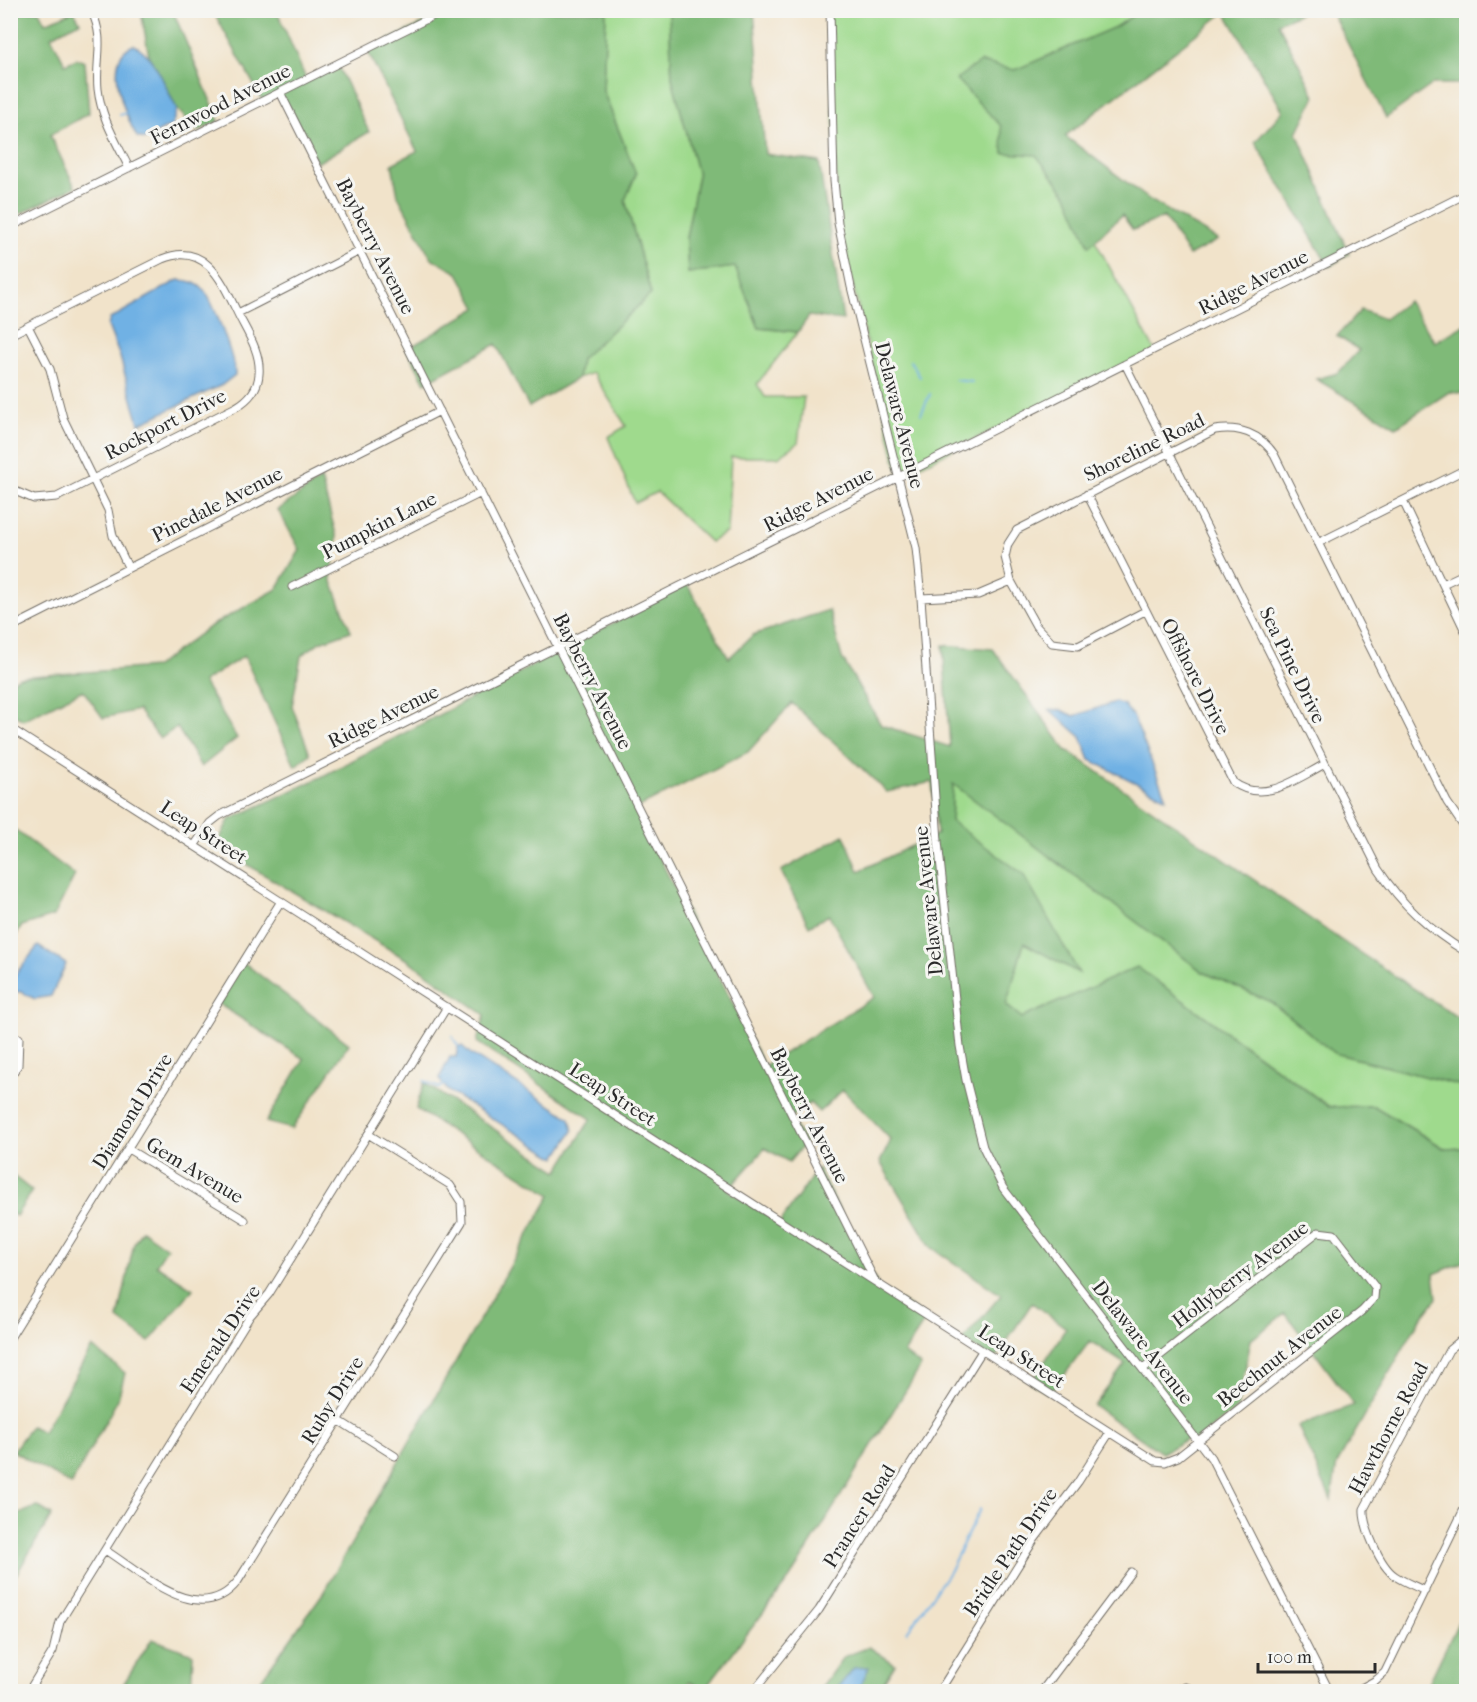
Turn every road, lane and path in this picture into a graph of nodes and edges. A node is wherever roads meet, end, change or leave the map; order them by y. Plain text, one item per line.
1 (91, 10) edge
2 (445, 10) edge
3 (830, 10) edge
4 (280, 92) junction
5 (129, 168) junction
6 (1467, 194) edge
7 (10, 227) edge
8 (360, 251) junction
9 (238, 313) junction
10 (28, 326) junction
11 (10, 335) edge
12 (1125, 364) junction
13 (440, 411) junction
14 (1169, 452) junction
15 (1467, 469) edge
16 (898, 476) junction
17 (93, 479) junction
18 (10, 489) edge
19 (481, 493) junction
20 (1087, 494) junction
21 (1402, 501) junction
22 (1318, 543) junction
23 (128, 567) junction
24 (1467, 573) edge
25 (1011, 581) junction
26 (1445, 584) junction
27 (292, 587) dead end
28 (921, 598) junction
29 (1144, 611) junction
30 (10, 627) edge
31 (1467, 633) edge
32 (558, 648) junction
33 (10, 728) edge
34 (1325, 764) junction
35 (1467, 830) edge
36 (194, 846) junction
37 (281, 901) junction
38 (1467, 952) edge
39 (447, 1007) junction
40 (19, 1038) dead end
41 (10, 1077) edge
42 (369, 1134) junction
43 (128, 1149) junction
44 (245, 1220) dead end
45 (876, 1283) junction
46 (1375, 1294) joint
47 (1467, 1336) edge
48 (10, 1338) edge
49 (982, 1351) junction
50 (1143, 1369) junction
51 (338, 1420) junction
52 (1110, 1432) junction
53 (1198, 1440) junction
54 (396, 1456) dead end
55 (1467, 1505) edge
56 (105, 1550) junction
57 (1131, 1572) dead end
58 (1425, 1591) junction
59 (940, 1689) edge
60 (28, 1692) edge
61 (753, 1692) edge
62 (952, 1692) edge
63 (1041, 1692) edge
64 (1165, 1692) edge
65 (1200, 1692) edge
66 (1330, 1692) edge
67 (1354, 1692) edge

1 - 5 street
2 - 4 street, Fernwood Avenue
3 - 16 street, Delaware Avenue
4 - 5 street, Fernwood Avenue
4 - 8 street, Bayberry Avenue
5 - 7 street, Fernwood Avenue
6 - 12 street, Ridge Avenue
8 - 9 street
8 - 13 street, Bayberry Avenue
9 - 10 street, Rockport Drive
9 - 17 street, Rockport Drive
10 - 11 street, Rockport Drive
10 - 17 street
12 - 14 street, Sea Pine Drive
12 - 16 street, Ridge Avenue
13 - 19 street, Bayberry Avenue
13 - 23 street, Pinedale Avenue
14 - 20 street, Shoreline Road
14 - 22 street, Shoreline Road
14 - 34 street, Sea Pine Drive
15 - 21 street
16 - 28 street, Delaware Avenue
16 - 32 street, Ridge Avenue
17 - 18 street, Rockport Drive
17 - 23 street
19 - 27 street, Pumpkin Lane
19 - 32 street, Bayberry Avenue
20 - 25 street, Shoreline Road
20 - 29 street, Offshore Drive
21 - 22 street
21 - 26 street
22 - 35 street, Shoreline Road
23 - 30 street, Pinedale Avenue
24 - 26 street
25 - 28 street
25 - 29 street, Shoreline Road
26 - 31 street
28 - 50 street, Delaware Avenue
29 - 34 street, Offshore Drive
32 - 36 street, Ridge Avenue
32 - 45 street, Bayberry Avenue
33 - 36 street, Leap Street
34 - 38 street, Sea Pine Drive
36 - 37 street, Leap Street
37 - 39 street, Leap Street
37 - 43 street, Diamond Drive
39 - 42 street, Emerald Drive
39 - 45 street, Leap Street
40 - 41 street
42 - 51 street, Ruby Drive
42 - 56 street, Emerald Drive
43 - 44 street, Gem Avenue
43 - 48 street, Diamond Drive
45 - 49 street, Leap Street
46 - 50 street, Hollyberry Avenue
46 - 53 street, Beechnut Avenue
47 - 58 street, Hawthorne Road
49 - 52 street, Leap Street
49 - 61 street, Prancer Road
50 - 53 street, Delaware Avenue
51 - 54 street
51 - 56 street, Ruby Drive
52 - 53 street, Leap Street
52 - 59 street, Bridle Path Drive
53 - 66 street, Delaware Avenue
55 - 58 street
56 - 60 street, Emerald Drive
57 - 63 street
58 - 67 street
59 - 62 street
64 - 65 street

